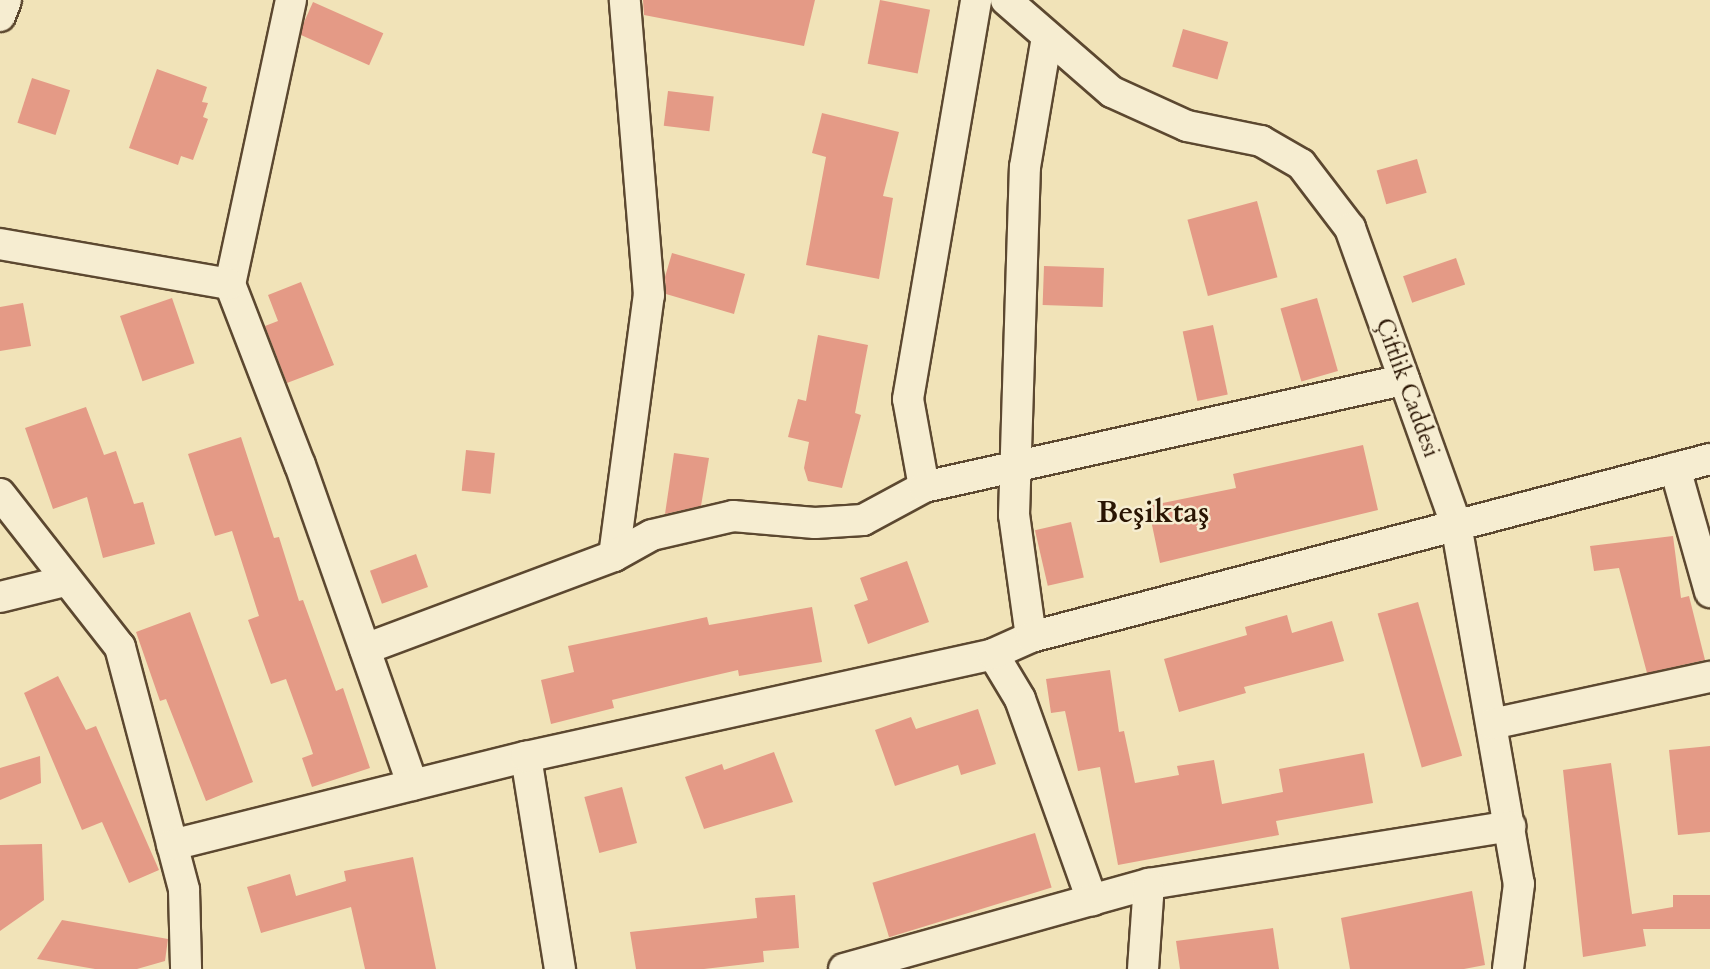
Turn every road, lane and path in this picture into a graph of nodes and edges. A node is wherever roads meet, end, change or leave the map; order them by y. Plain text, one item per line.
1 (6, 0) edge
2 (290, 0) edge
3 (625, 0) edge
4 (976, 0) edge
5 (1006, 0) edge
6 (0, 16) edge
7 (1047, 37) junction
8 (0, 244) edge
9 (230, 284) junction
10 (1404, 380) junction
11 (1710, 459) edge
12 (1675, 468) junction
13 (1017, 469) junction
14 (924, 487) junction
15 (0, 495) edge
16 (1456, 524) junction
17 (614, 556) junction
18 (65, 581) junction
19 (1710, 592) edge
20 (0, 597) edge
21 (1031, 636) junction
22 (365, 649) junction
23 (993, 654) junction
24 (1710, 677) edge
25 (1492, 724) junction
26 (526, 757) junction
27 (413, 785) junction
28 (1510, 825) junction
29 (172, 845) junction
30 (1149, 884) junction
31 (1091, 900) junction
32 (186, 969) edge
33 (560, 969) edge
34 (844, 969) edge
35 (1143, 969) edge
36 (1508, 969) edge

1 - 6 street
2 - 9 street
3 - 17 street
4 - 14 street
5 - 7 street, Çiftlik Caddesi
7 - 10 street, Çiftlik Caddesi
7 - 13 street
8 - 9 street
9 - 22 street
10 - 13 street
10 - 16 street, Çiftlik Caddesi
11 - 12 street
12 - 16 street
12 - 19 street
13 - 14 street
13 - 21 street
14 - 17 street
15 - 18 street
16 - 21 street
16 - 25 street, Çiftlik Caddesi
17 - 22 street
18 - 20 street
18 - 29 street
21 - 23 street
22 - 27 street
23 - 26 street
23 - 31 street
24 - 25 street
25 - 28 street, Çiftlik Caddesi
26 - 27 street
26 - 33 street
27 - 29 street
28 - 30 street
28 - 36 street, Çiftlik Caddesi
29 - 32 street
30 - 31 street
30 - 35 street
31 - 34 street

